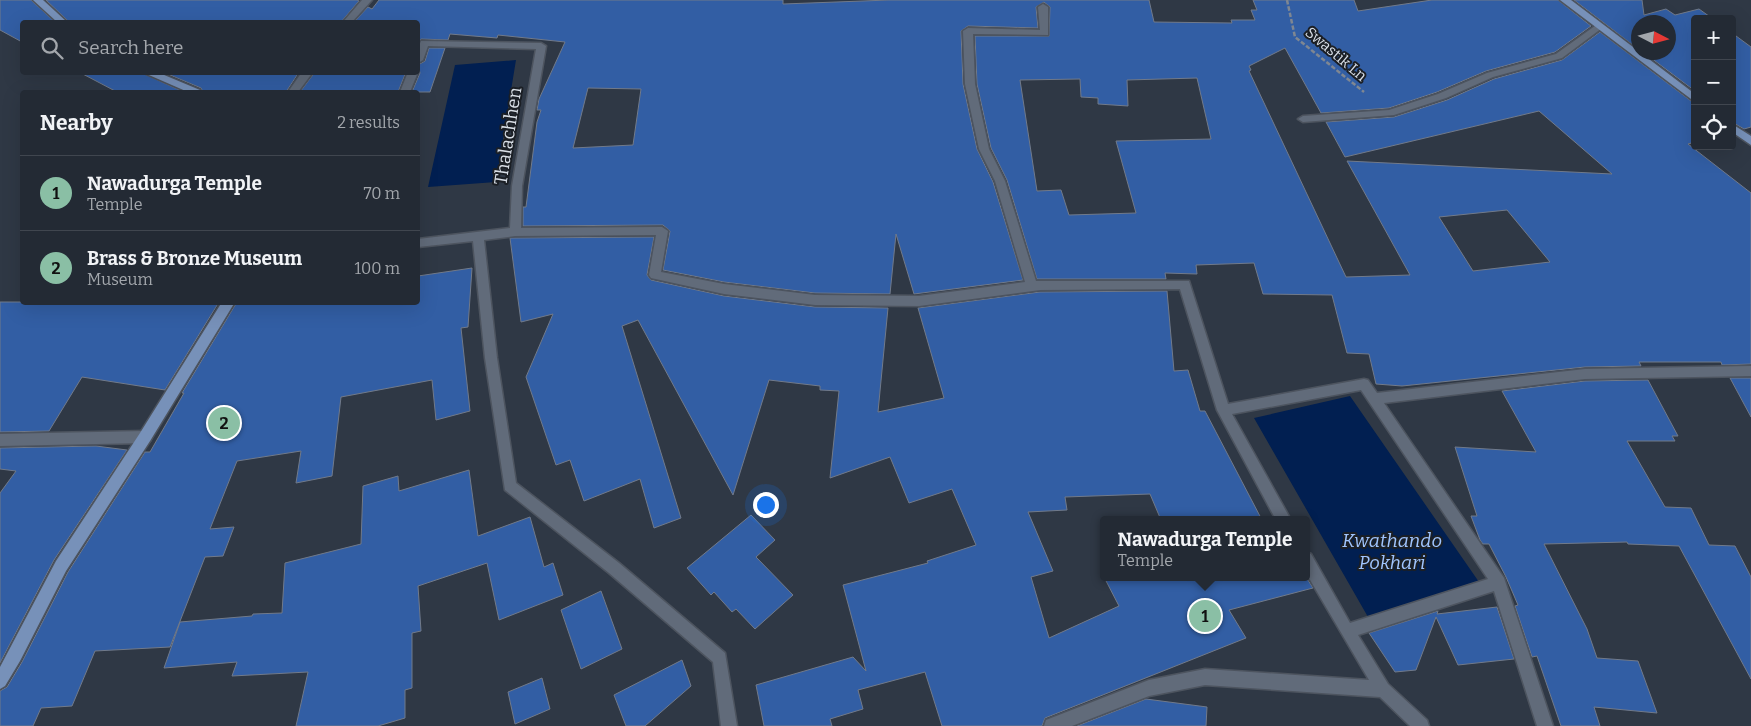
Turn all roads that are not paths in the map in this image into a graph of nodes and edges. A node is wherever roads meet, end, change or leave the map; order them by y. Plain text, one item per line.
1 (38, 0) edge
2 (367, 0) edge
3 (1565, 0) edge
4 (1043, 7) dead end
5 (60, 20) edge
6 (349, 20) edge
7 (1599, 26) junction
8 (420, 54) edge
9 (154, 75) edge
10 (306, 75) edge
11 (411, 75) edge
12 (191, 90) edge
13 (294, 90) edge
14 (406, 90) edge
15 (1691, 96) edge
16 (1303, 119) dead end
17 (1736, 130) edge
18 (1751, 141) edge
19 (515, 232) junction
20 (478, 236) junction
21 (420, 244) edge
22 (1032, 286) junction
23 (226, 305) edge
24 (1751, 371) edge
25 (1374, 399) junction
26 (1223, 410) junction
27 (145, 437) junction
28 (0, 440) edge
29 (1282, 516) edge
30 (1310, 566) edge
31 (1500, 583) junction
32 (1347, 631) junction
33 (0, 681) edge
34 (1383, 689) junction
35 (729, 726) edge
36 (1052, 726) edge
37 (1421, 726) edge
38 (1546, 726) edge

1 - 5 main road
2 - 6 street
3 - 7 main road
4 - 22 street
7 - 15 main road
7 - 16 street
8 - 19 street, Thalachhen
9 - 12 main road
10 - 13 street
11 - 14 street
17 - 18 main road
19 - 20 street
19 - 22 street
20 - 21 street
20 - 35 street
22 - 26 street
23 - 27 main road
24 - 25 street
25 - 26 street
25 - 31 street
26 - 29 street
27 - 28 street
27 - 33 main road
30 - 32 street
31 - 32 street
31 - 38 street
32 - 34 street
34 - 36 street
34 - 37 street

